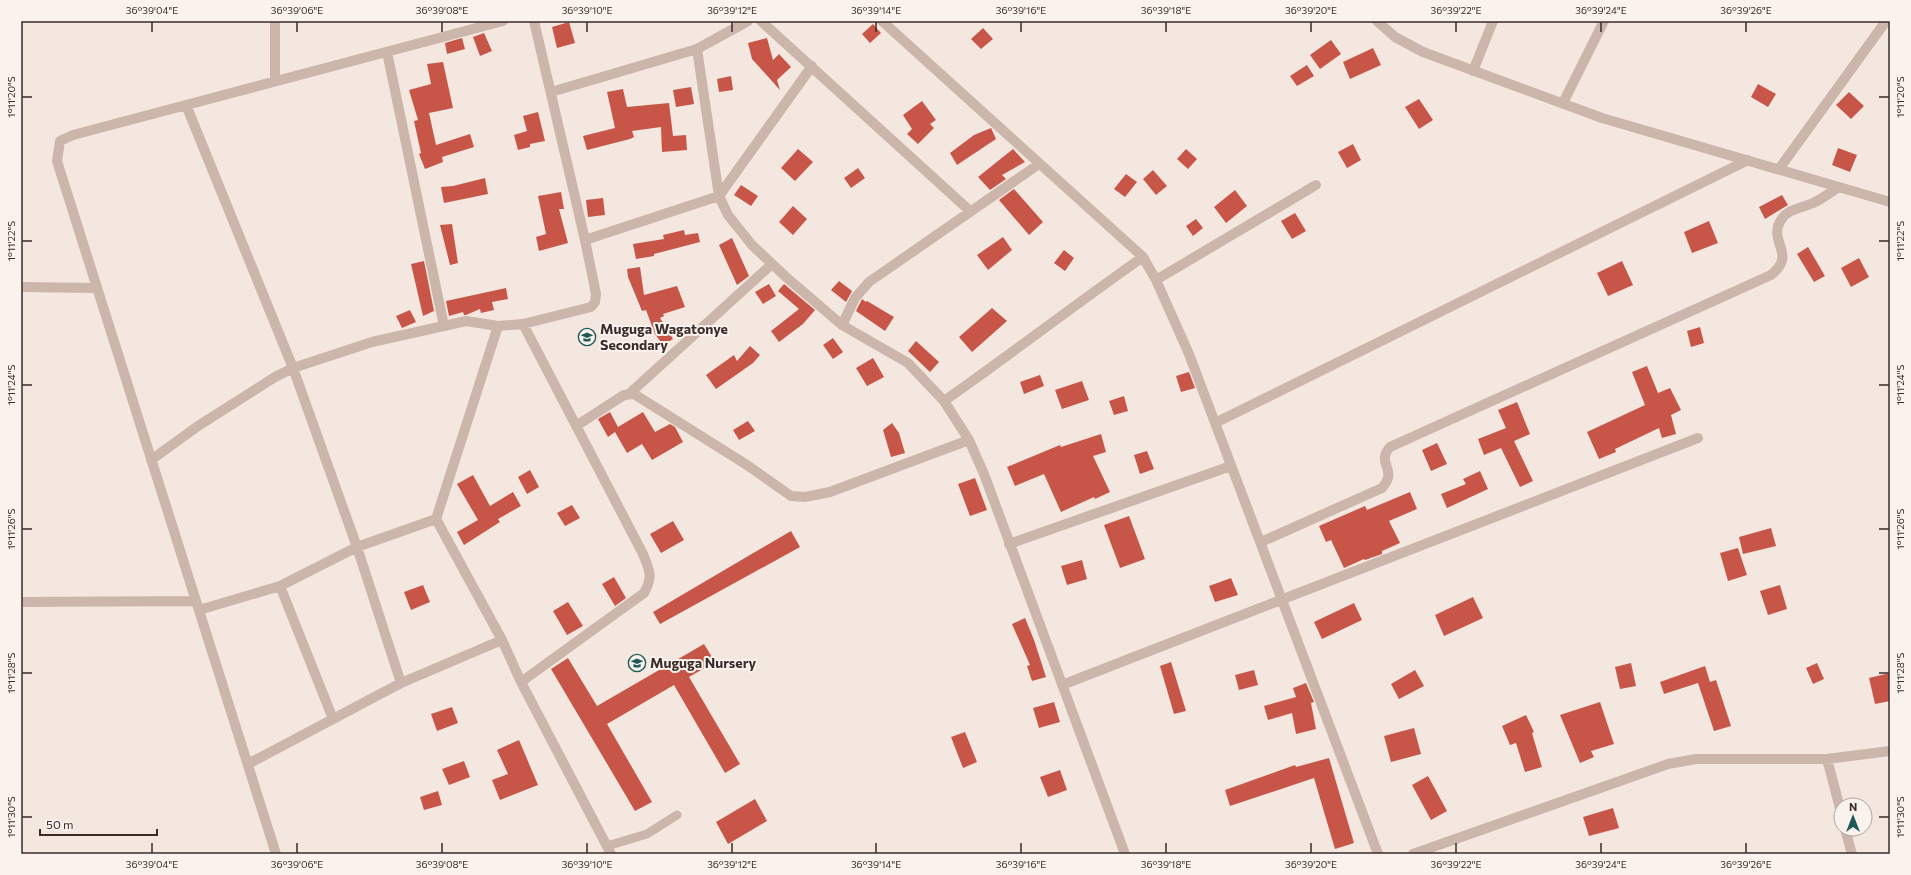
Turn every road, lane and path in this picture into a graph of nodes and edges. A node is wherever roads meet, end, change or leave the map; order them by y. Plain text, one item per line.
1 (275, 21) edge
2 (503, 21) edge
3 (534, 21) edge
4 (748, 21) edge
5 (761, 21) edge
6 (882, 21) edge
7 (1377, 21) edge
8 (1493, 21) edge
9 (1604, 21) edge
10 (1886, 21) edge
11 (696, 49) junction
12 (387, 52) junction
13 (812, 66) junction
14 (1473, 71) junction
15 (275, 81) junction
16 (551, 92) junction
17 (1563, 103) junction
18 (186, 105) junction
19 (1748, 160) junction
20 (1039, 164) junction
21 (1779, 169) junction
22 (1316, 185) dead end
23 (1839, 187) junction
24 (719, 196) junction
25 (1890, 202) edge
26 (970, 211) junction
27 (585, 240) junction
28 (1143, 257) junction
29 (772, 264) junction
30 (1156, 280) junction
31 (21, 287) edge
32 (97, 288) junction
33 (523, 324) junction
34 (842, 325) junction
35 (444, 326) junction
36 (498, 326) junction
37 (293, 368) junction
38 (629, 394) junction
39 (944, 401) junction
40 (1215, 423) junction
41 (576, 426) junction
42 (1698, 438) dead end
43 (969, 440) junction
44 (151, 460) junction
45 (1231, 466) junction
46 (436, 519) junction
47 (1261, 542) junction
48 (1009, 544) junction
49 (357, 547) junction
50 (280, 586) junction
51 (1283, 600) junction
52 (21, 602) edge
53 (198, 606) junction
54 (502, 640) junction
55 (401, 682) junction
56 (521, 682) junction
57 (1062, 685) junction
58 (333, 719) junction
59 (1890, 750) edge
60 (1827, 759) junction
61 (248, 764) junction
62 (1837, 797) edge
63 (678, 816) dead end
64 (1847, 837) edge
65 (609, 850) edge
66 (276, 854) edge
67 (1125, 854) edge
68 (1378, 854) edge
69 (1413, 854) edge
70 (1852, 854) edge

1 - 15 street
2 - 12 street
3 - 16 street
4 - 11 street
5 - 13 street
6 - 20 street
7 - 14 street
8 - 14 street
9 - 17 street
10 - 21 street
11 - 16 street
11 - 24 street
12 - 15 street
12 - 35 street
13 - 24 street
13 - 26 street
14 - 17 street
15 - 18 street
16 - 27 street
17 - 19 street
18 - 32 street
18 - 37 street
19 - 21 street
19 - 40 street
20 - 26 street
20 - 28 street
21 - 23 street
22 - 30 street
23 - 25 street
23 - 47 street
24 - 27 street
24 - 29 street
26 - 34 street
27 - 33 street
28 - 30 street
28 - 39 street
29 - 34 street
29 - 38 street
30 - 40 street
31 - 32 street
32 - 44 street
33 - 36 street
33 - 41 street
34 - 39 street
35 - 36 street
35 - 37 street
36 - 46 street
37 - 44 street
37 - 49 street
38 - 41 street
38 - 43 street
39 - 43 street
40 - 45 street
41 - 56 street
42 - 51 street
43 - 48 street
44 - 53 street
45 - 47 street
45 - 48 street
46 - 49 street
46 - 54 street
47 - 51 street
48 - 57 street
49 - 50 street
49 - 55 street
50 - 53 street
50 - 58 street
51 - 57 street
51 - 68 street
52 - 53 street
53 - 61 street
54 - 55 street
54 - 56 street
55 - 58 street
56 - 65 street
57 - 67 street
58 - 61 street
59 - 60 street
60 - 62 street
60 - 69 street
61 - 66 street
63 - 65 lane
64 - 70 street

